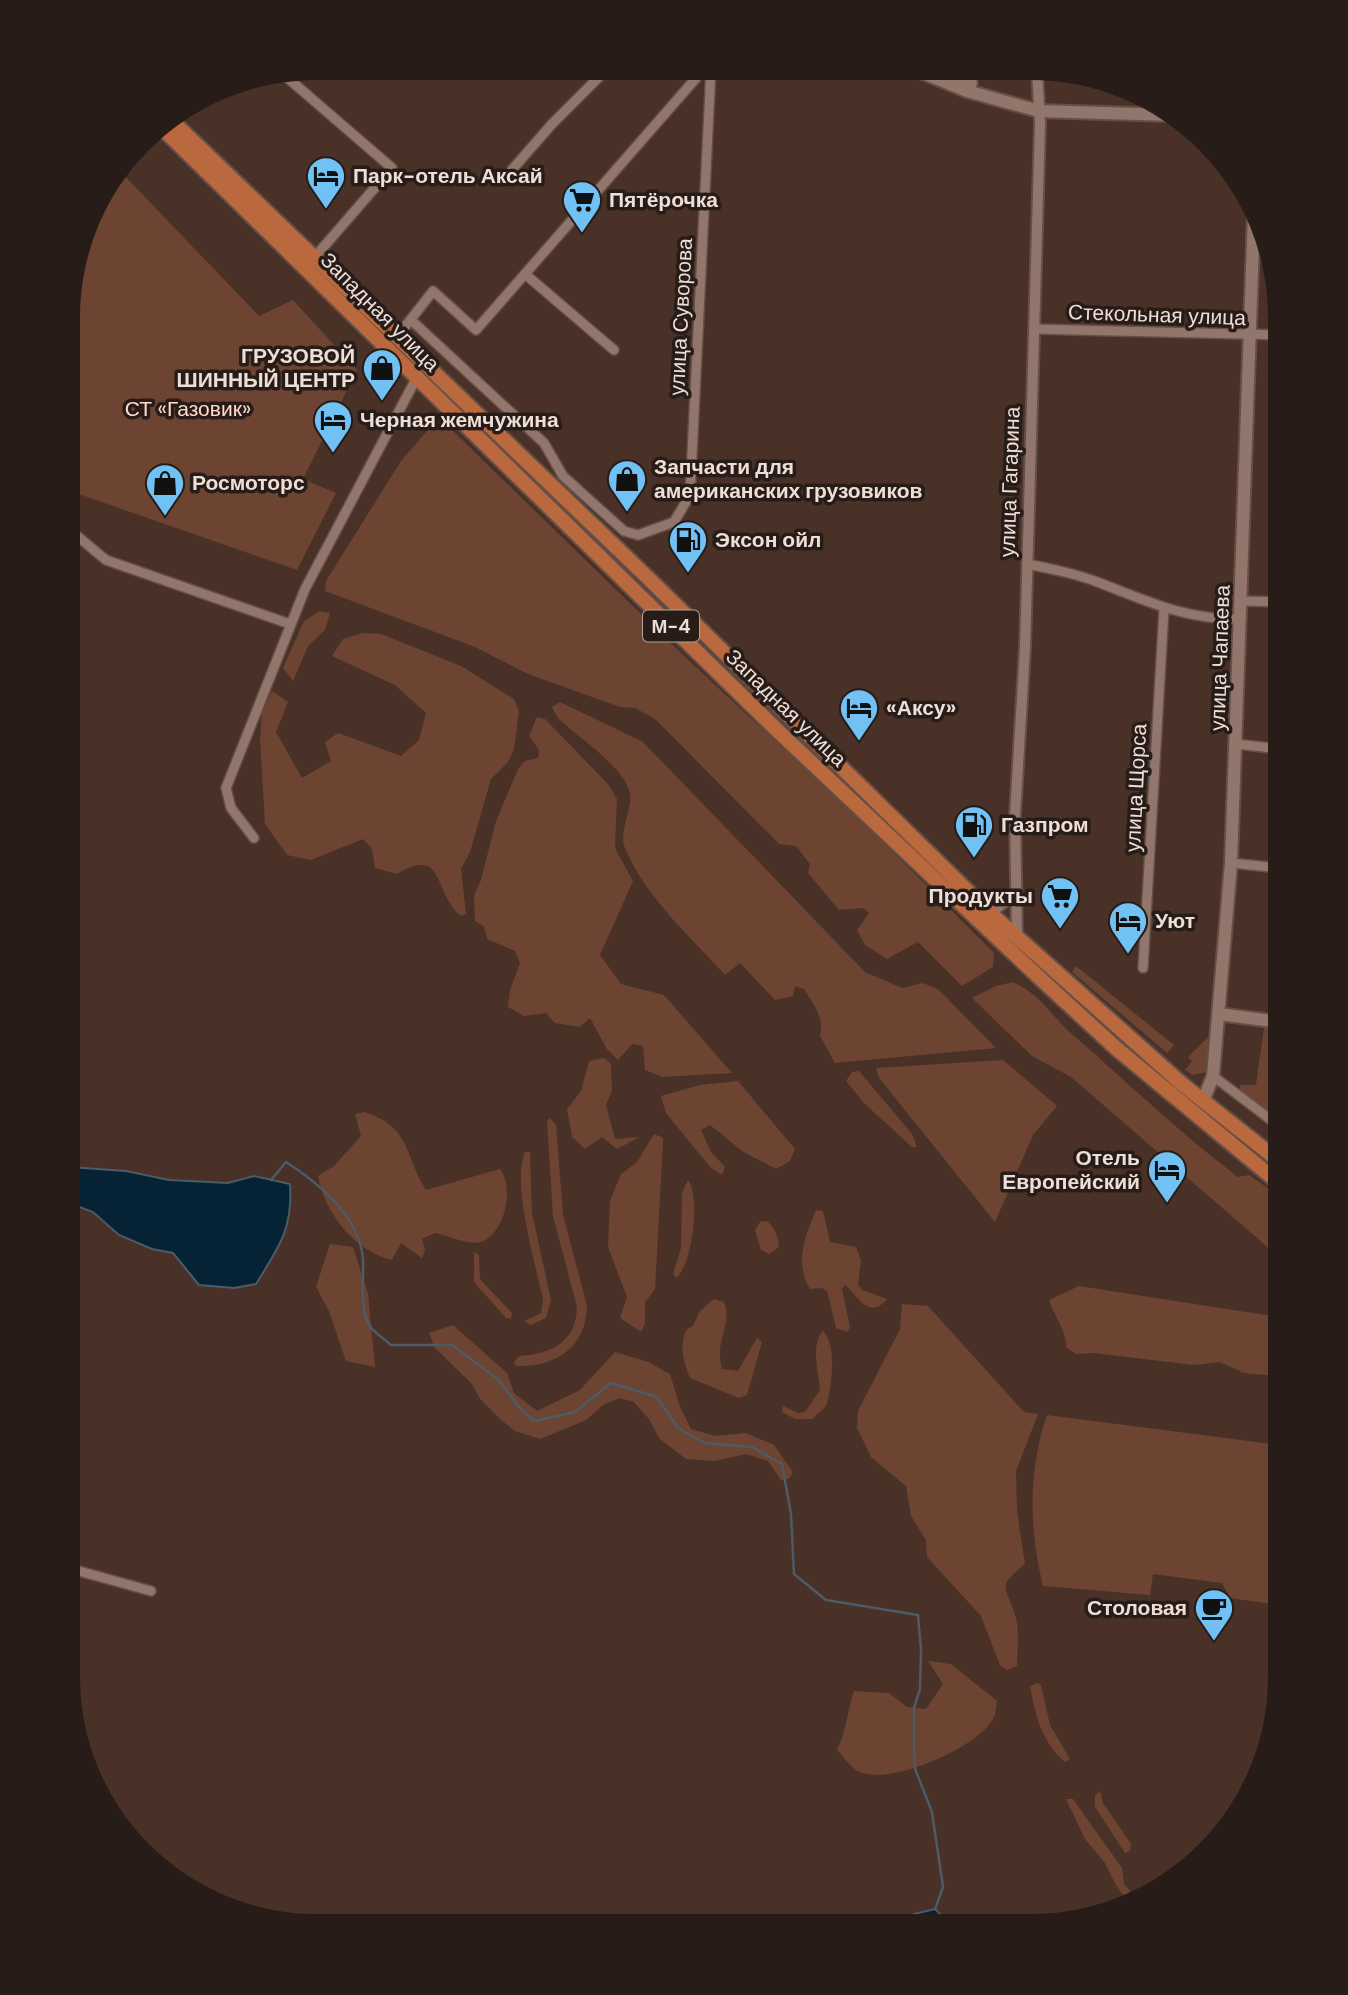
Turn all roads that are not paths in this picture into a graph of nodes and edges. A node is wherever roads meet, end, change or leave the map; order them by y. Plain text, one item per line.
1 (694, 80) edge
2 (710, 80) edge
3 (941, 80) edge
4 (965, 80) edge
5 (595, 81) edge
6 (1038, 81) edge
7 (293, 82) edge
8 (1039, 107) junction
9 (1140, 108) edge
10 (1152, 114) edge
11 (178, 127) edge
12 (168, 134) edge
13 (503, 179) dead end
14 (1253, 237) edge
15 (314, 258) junction
16 (525, 274) junction
17 (411, 320) junction
18 (1034, 329) junction
19 (1248, 335) junction
20 (1268, 335) edge
21 (397, 337) junction
22 (614, 350) dead end
23 (416, 377) junction
24 (638, 535) joint
25 (80, 538) edge
26 (1027, 564) junction
27 (1242, 601) junction
28 (1268, 602) edge
29 (1164, 609) junction
30 (1241, 619) junction
31 (290, 624) junction
32 (1236, 744) junction
33 (1268, 748) edge
34 (254, 838) dead end
35 (1231, 863) junction
36 (1268, 867) edge
37 (1015, 894) junction
38 (990, 913) junction
39 (1017, 937) junction
40 (1143, 968) dead end
41 (1219, 1014) junction
42 (1267, 1021) edge
43 (1213, 1076) junction
44 (1203, 1101) junction
45 (1267, 1117) edge
46 (1267, 1152) edge
47 (1267, 1173) edge
48 (80, 1571) edge
49 (151, 1591) dead end

1 - 16 street
2 - 24 street, улица Суворова
3 - 8 main road
4 - 8 main road
5 - 13 street
6 - 8 street, улица Гагарина
7 - 15 street
8 - 9 main road
8 - 10 main road
8 - 18 street, улица Гагарина
11 - 15 main road, Западная улица / М-4
12 - 23 main road, Западная улица / М-4
14 - 19 main road, улица Чапаева
15 - 21 main road, Западная улица / М-4
16 - 17 street
16 - 22 street
17 - 21 street
17 - 24 street, Западная улица
18 - 19 street, Стекольная улица
18 - 26 street, улица Гагарина
19 - 20 street, Стекольная улица
19 - 27 main road, улица Чапаева
21 - 38 main road, Западная улица / М-4
23 - 31 street
23 - 47 main road, Западная улица / М-4
25 - 31 street
26 - 29 street
26 - 37 street, улица Гагарина
27 - 28 street
27 - 30 main road, улица Чапаева
29 - 30 street
29 - 40 street, улица Щорса
30 - 32 main road, улица Чапаева
31 - 34 street
32 - 33 street
32 - 35 main road, улица Чапаева
35 - 36 street
35 - 41 main road, улица Чапаева
37 - 38 street
37 - 39 street, улица Гагарина
38 - 39 main road, Западная улица / М-4
39 - 44 main road, Западная улица / М-4
41 - 42 main road
41 - 43 main road, улица Чапаева
43 - 44 main road, улица Чапаева
43 - 45 street
44 - 46 main road, Западная улица / М-4
48 - 49 street

